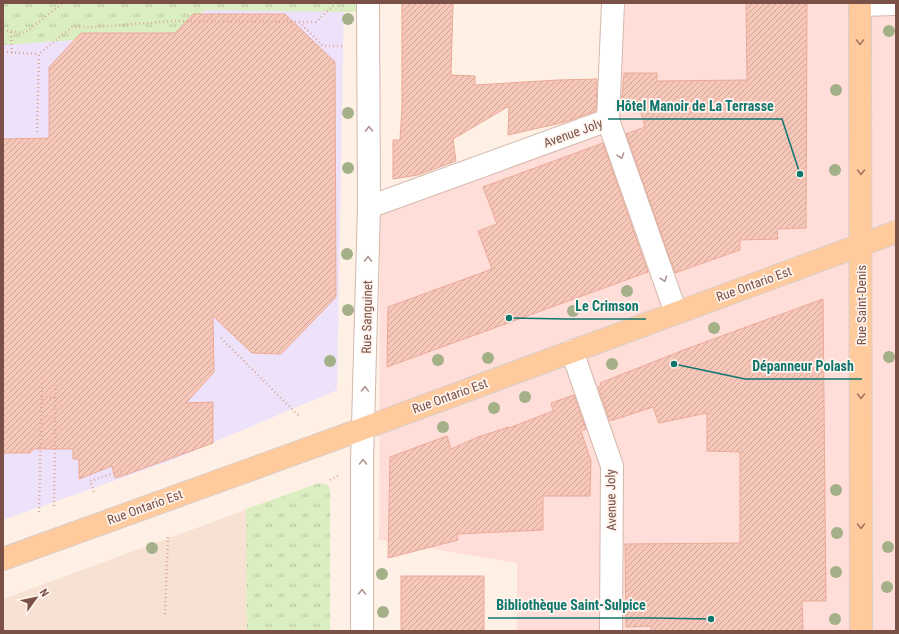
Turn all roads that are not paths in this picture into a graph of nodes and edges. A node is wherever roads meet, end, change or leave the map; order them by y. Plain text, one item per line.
1 (368, 3) edge
2 (613, 3) edge
3 (860, 4) edge
4 (896, 4) edge
5 (608, 120) junction
6 (369, 207) junction
7 (896, 232) edge
8 (861, 245) junction
9 (676, 313) junction
10 (572, 351) junction
11 (363, 428) junction
12 (3, 559) edge
13 (362, 631) edge
14 (611, 631) edge
15 (861, 631) edge

6 -> 1 street, Rue Sanguinet
2 - 5 street
3 - 4 street
3 -> 8 main road, Rue Saint-Denis
5 - 6 street, Avenue Joly
5 -> 9 street, Avenue Joly
11 -> 6 street, Rue Sanguinet
7 - 8 main road, Rue Ontario Est
8 - 9 main road, Rue Ontario Est
8 -> 15 main road, Rue Saint-Denis
9 - 10 main road, Rue Ontario Est
10 - 11 main road, Rue Ontario Est
10 - 14 street, Avenue Joly
11 - 12 main road, Rue Ontario Est
13 -> 11 street, Rue Sanguinet

